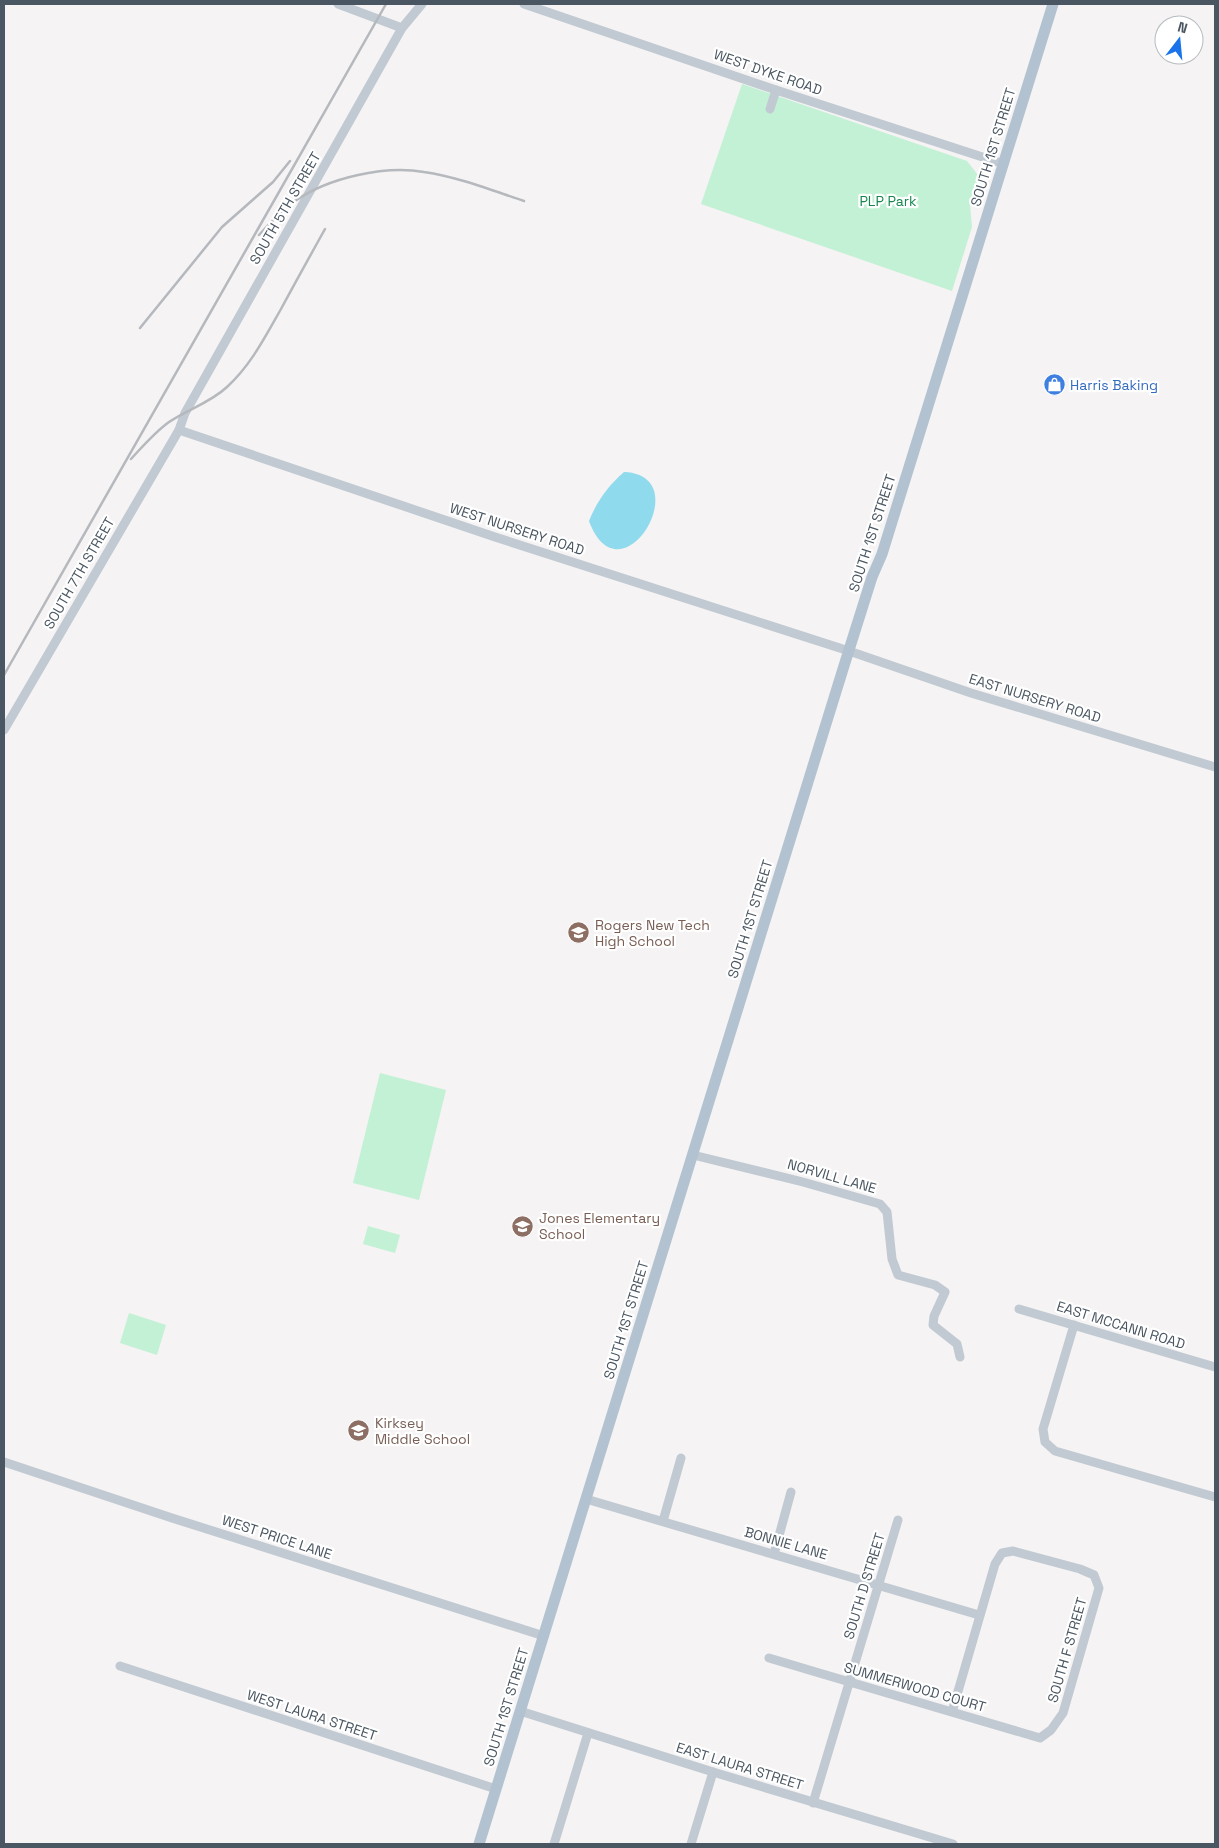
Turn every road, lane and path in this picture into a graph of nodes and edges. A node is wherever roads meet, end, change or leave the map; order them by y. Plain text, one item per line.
1 (338, 4) edge
2 (422, 4) edge
3 (524, 4) edge
4 (1053, 4) edge
5 (402, 28) junction
6 (776, 90) junction
7 (770, 109) dead end
8 (1004, 164) junction
9 (179, 430) junction
10 (848, 651) junction
11 (4, 730) edge
12 (1215, 767) edge
13 (693, 1155) junction
14 (1019, 1309) dead end
15 (1074, 1325) junction
16 (960, 1357) dead end
17 (1215, 1367) edge
18 (681, 1458) dead end
19 (4, 1462) edge
20 (791, 1492) dead end
21 (1215, 1497) edge
22 (586, 1499) junction
23 (898, 1520) dead end
24 (663, 1521) junction
25 (774, 1554) junction
26 (878, 1585) junction
27 (979, 1614) junction
28 (544, 1636) junction
29 (770, 1658) dead end
30 (120, 1666) dead end
31 (849, 1682) junction
32 (520, 1711) junction
33 (952, 1712) junction
34 (1051, 1730) joint
35 (588, 1733) junction
36 (713, 1772) junction
37 (496, 1789) junction
38 (813, 1803) junction
39 (478, 1844) edge
40 (554, 1844) edge
41 (691, 1844) edge
42 (953, 1844) edge

1 - 5 street
2 - 5 street, SOUTH 5TH STREET
3 - 6 street, WEST DYKE ROAD
4 - 8 main road, SOUTH 1ST STREET
5 - 9 street, SOUTH 5TH STREET
6 - 7 street
6 - 8 street, WEST DYKE ROAD
8 - 10 main road, SOUTH 1ST STREET
9 - 10 street, WEST NURSERY ROAD
9 - 11 street, SOUTH 7TH STREET
10 - 12 street, EAST NURSERY ROAD
10 - 13 main road, SOUTH 1ST STREET
13 - 16 street, NORVILL LANE
13 - 22 main road, SOUTH 1ST STREET
14 - 15 street, EAST MCCANN ROAD
15 - 17 street, EAST MCCANN ROAD
15 - 21 street
18 - 24 street
19 - 28 street, WEST PRICE LANE
20 - 25 street
22 - 24 street, BONNIE LANE
22 - 28 main road, SOUTH 1ST STREET
23 - 26 street, SOUTH D STREET
24 - 25 street, BONNIE LANE
25 - 26 street, BONNIE LANE
26 - 27 street, BONNIE LANE
26 - 31 street, SOUTH D STREET
27 - 33 street
27 - 34 street, SOUTH F STREET
28 - 32 main road, SOUTH 1ST STREET
29 - 31 street, SUMMERWOOD COURT
30 - 37 street, WEST LAURA STREET
31 - 33 street, SUMMERWOOD COURT
31 - 38 street, SOUTH D STREET
32 - 35 street, EAST LAURA STREET
32 - 37 main road, SOUTH 1ST STREET
33 - 34 street, SUMMERWOOD COURT
35 - 36 street, EAST LAURA STREET
35 - 40 street
36 - 38 street, EAST LAURA STREET
36 - 41 street
37 - 39 main road, SOUTH 1ST STREET
38 - 42 street, EAST LAURA STREET

